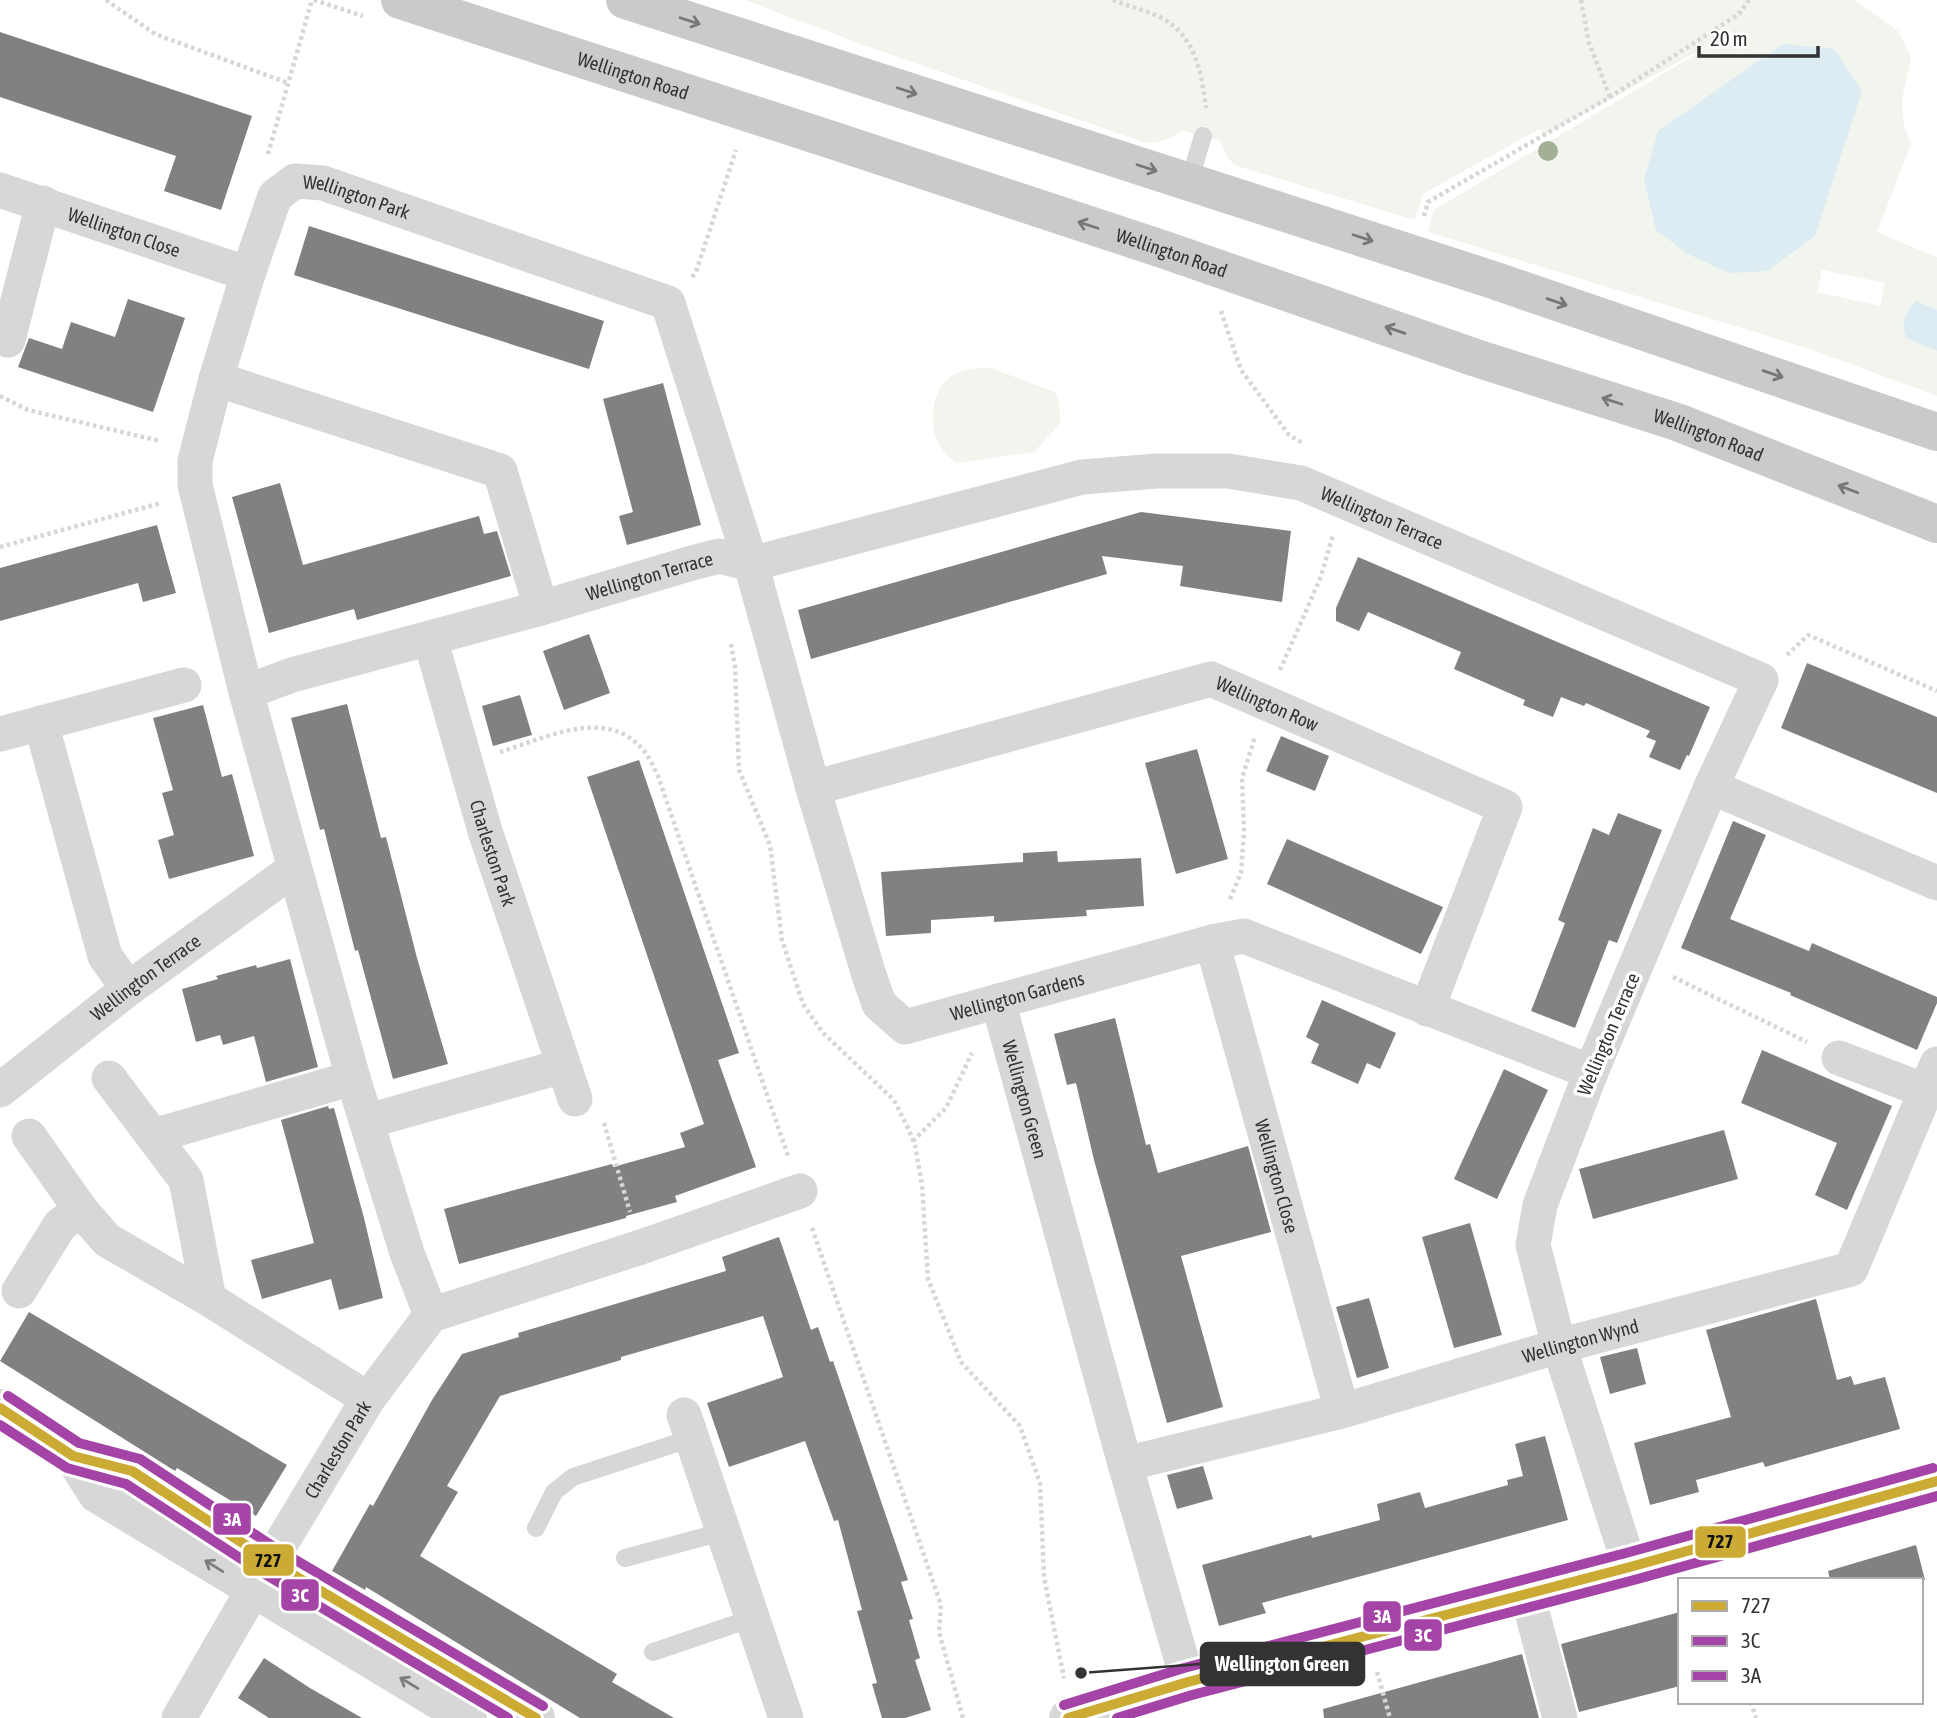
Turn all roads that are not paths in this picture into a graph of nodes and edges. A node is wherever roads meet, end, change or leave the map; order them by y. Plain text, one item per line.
1 (400, 0) edge
2 (625, 0) edge
3 (1203, 136) road end
4 (1189, 182) junction
5 (0, 190) edge
6 (43, 203) junction
7 (248, 274) junction
8 (8, 340) dead end
9 (216, 379) junction
10 (1937, 432) edge
11 (1937, 524) edge
12 (751, 564) junction
13 (541, 608) junction
14 (430, 638) junction
15 (184, 685) dead end
16 (246, 692) junction
17 (41, 723) junction
18 (0, 734) edge
19 (813, 788) junction
20 (1712, 788) junction
21 (294, 869) junction
22 (1937, 883) edge
23 (1212, 942) junction
24 (128, 989) junction
25 (998, 1001) junction
26 (1427, 1009) junction
27 (1839, 1058) road end
28 (563, 1066) junction
29 (1591, 1072) junction
30 (1931, 1077) edge
31 (109, 1078) dead end
32 (353, 1078) junction
33 (0, 1090) edge
34 (575, 1099) road end
35 (368, 1121) junction
36 (29, 1136) dead end
37 (153, 1136) junction
38 (800, 1191) road end
39 (81, 1210) junction
40 (19, 1291) dead end
41 (209, 1299) junction
42 (431, 1315) junction
43 (1559, 1346) junction
44 (368, 1399) junction
45 (0, 1408) edge
46 (1342, 1411) junction
47 (688, 1427) joint
48 (1125, 1464) junction
49 (1937, 1481) edge
50 (537, 1528) dead end
51 (722, 1532) junction
52 (625, 1558) dead end
53 (1630, 1567) junction
54 (261, 1576) junction
55 (1527, 1593) junction
56 (753, 1618) junction
57 (653, 1652) dead end
58 (1188, 1682) junction
59 (1072, 1717) edge
60 (179, 1718) edge
61 (468, 1718) edge
62 (536, 1718) edge
63 (786, 1718) edge
64 (1560, 1718) edge

11 -> 1 main road, Wellington Road
2 -> 4 main road
3 - 4 lane
4 -> 10 main road
5 - 6 street, Wellington Close
6 - 7 street, Wellington Close
6 - 8 street
7 - 9 street, Wellington Park
7 - 12 street, Wellington Park
9 - 13 street
9 - 16 street, Wellington Park
12 - 13 street, Wellington Terrace
12 - 19 street, Wellington Gardens
12 - 20 street, Wellington Terrace
13 - 14 street, Wellington Terrace
14 - 16 street, Wellington Terrace
14 - 28 street, Charleston Park
15 - 17 street
16 - 21 street
17 - 18 street
17 - 24 street
19 - 25 street, Wellington Gardens
19 - 26 street, Wellington Row
20 - 22 street
20 - 29 street, Wellington Terrace
21 - 24 street, Wellington Terrace
21 - 32 street
23 - 25 street, Wellington Gardens
23 - 26 street, Wellington Gardens
23 - 46 street, Wellington Close
24 - 33 street, Wellington Terrace
25 - 48 street, Wellington Green
26 - 29 street, Wellington Gardens
27 - 30 street
28 - 34 street, Charleston Park
28 - 35 street
29 - 43 street, Wellington Terrace
30 - 43 street, Wellington Wynd
31 - 37 street
32 - 35 street
32 - 37 street
35 - 42 street
36 - 39 street
37 - 41 street
38 - 42 street
39 - 40 street
39 - 41 street
41 - 44 street
42 - 44 street, Charleston Park
43 - 46 street, Wellington Wynd
43 - 53 street, Wellington Terrace
44 - 54 street, Charleston Park
45 - 54 street
46 - 48 street, Wellington Wynd
47 - 50 lane
47 - 51 street
48 - 58 street, Wellington Green
49 - 53 street
51 - 52 lane
51 - 56 street
53 - 55 street
54 - 60 street, Charleston Park
61 -> 54 street
54 - 62 street
55 - 58 street
55 - 64 street
56 - 57 lane
56 - 63 street
58 - 59 street

